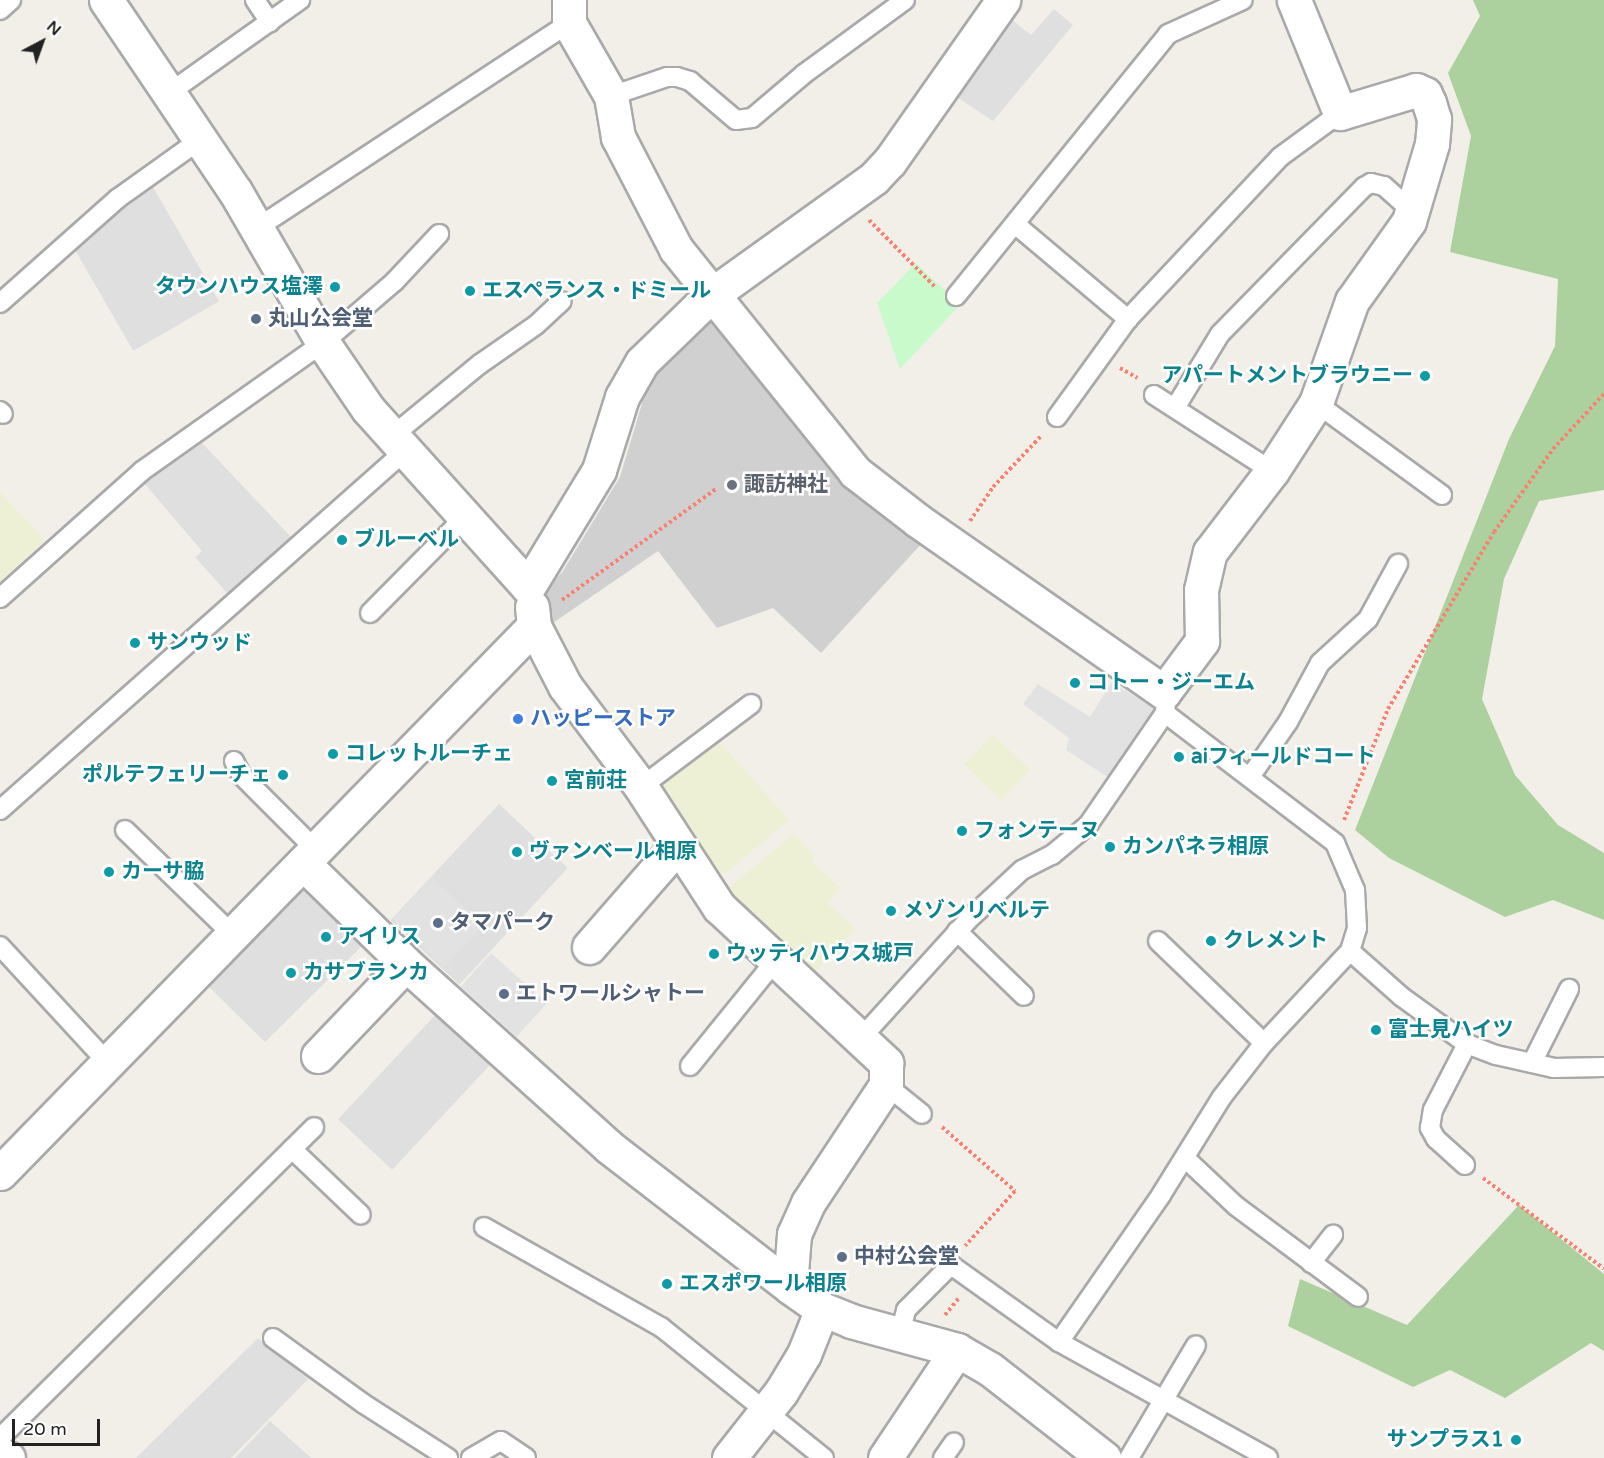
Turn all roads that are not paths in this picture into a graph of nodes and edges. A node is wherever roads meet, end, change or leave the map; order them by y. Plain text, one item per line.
1 (11, 0) edge
2 (105, 0) edge
3 (255, 0) edge
4 (300, 0) edge
5 (905, 0) edge
6 (1003, 0) edge
7 (1243, 0) edge
8 (1294, 0) edge
9 (0, 10) edge
10 (569, 12) edge
11 (270, 22) junction
12 (169, 93) junction
13 (611, 96) junction
14 (1340, 113) junction
15 (201, 139) junction
16 (1412, 211) junction
17 (1015, 224) junction
18 (258, 228) junction
19 (439, 234) dead end
20 (949, 295) road end
21 (710, 296) junction
22 (562, 301) dead end
23 (0, 303) edge
24 (1128, 319) junction
25 (323, 343) junction
26 (1154, 395) road end
27 (1316, 403) junction
28 (1175, 408) junction
29 (1058, 417) road end
30 (397, 444) junction
31 (1272, 471) junction
32 (1442, 495) dead end
33 (465, 517) junction
34 (1398, 564) dead end
35 (528, 587) junction
36 (0, 598) edge
37 (370, 613) dead end
38 (534, 623) junction
39 (1164, 703) junction
40 (751, 704) dead end
41 (234, 761) dead end
42 (1250, 777) junction
43 (641, 787) junction
44 (0, 810) edge
45 (126, 830) dead end
46 (677, 846) junction
47 (309, 857) junction
48 (957, 931) junction
49 (233, 935) junction
50 (1158, 941) dead end
51 (0, 946) edge
52 (588, 948) dead end
53 (1350, 951) junction
54 (775, 961) junction
55 (406, 964) junction
56 (1569, 989) dead end
57 (1024, 996) dead end
58 (862, 1037) junction
59 (1264, 1043) junction
60 (1467, 1044) junction
61 (318, 1056) dead end
62 (108, 1063) junction
63 (1532, 1063) junction
64 (690, 1066) dead end
65 (1604, 1067) edge
66 (886, 1084) junction
67 (922, 1114) road end
68 (314, 1126) dead end
69 (292, 1149) junction
70 (1185, 1158) junction
71 (1466, 1165) road end
72 (0, 1173) edge
73 (361, 1215) dead end
74 (484, 1227) dead end
75 (1333, 1235) dead end
76 (1311, 1263) junction
77 (790, 1287) junction
78 (1358, 1297) dead end
79 (822, 1309) junction
80 (900, 1333) junction
81 (273, 1338) dead end
82 (1059, 1342) junction
83 (1196, 1345) dead end
84 (957, 1350) junction
85 (1163, 1399) junction
86 (768, 1413) junction
87 (0, 1438) edge
88 (954, 1442) dead end
89 (0, 1454) edge
90 (8, 1458) edge
91 (448, 1458) edge
92 (471, 1458) edge
93 (526, 1458) edge
94 (729, 1458) edge
95 (824, 1458) edge
96 (885, 1458) edge
97 (943, 1458) edge
98 (1104, 1458) edge
99 (1129, 1458) edge
100 (1268, 1458) edge

1 - 9 lane
2 - 12 street
3 - 11 lane
4 - 11 lane
5 - 13 lane
6 - 21 street
7 - 17 lane
8 - 14 street
10 - 13 street
10 - 18 lane
11 - 12 lane
12 - 15 street
13 - 21 street
14 - 16 street
14 - 24 lane
15 - 18 street
15 - 23 lane
16 - 27 street
16 - 28 lane
17 - 20 lane
17 - 24 lane
18 - 25 street
19 - 25 lane
21 - 35 street
21 - 39 street
22 - 30 lane
24 - 29 lane
25 - 30 street
25 - 36 lane
26 - 28 lane
27 - 31 street
27 - 32 lane
28 - 31 lane
30 - 33 street
30 - 44 lane
31 - 39 street
33 - 35 street
33 - 37 lane
34 - 42 lane
35 - 38 street
38 - 43 street
38 - 47 street
39 - 42 lane
39 - 48 lane
40 - 43 lane
41 - 47 lane
42 - 53 lane
43 - 46 street
45 - 49 lane
46 - 52 street
46 - 54 street
47 - 49 street
47 - 55 street
48 - 57 lane
48 - 58 lane
49 - 62 street
50 - 59 lane
51 - 62 lane
53 - 59 lane
53 - 60 lane
54 - 58 street
54 - 64 lane
55 - 61 street
55 - 77 street
56 - 63 lane
58 - 66 street
59 - 70 lane
60 - 63 lane
60 - 71 lane
62 - 72 street
63 - 65 lane
66 - 67 lane
66 - 77 street
68 - 69 lane
69 - 73 lane
69 - 87 lane
70 - 76 lane
70 - 82 lane
74 - 86 lane
75 - 76 lane
76 - 78 lane
77 - 79 street
79 - 80 street
79 - 86 street
80 - 82 lane
80 - 84 street
81 - 91 lane
82 - 85 lane
83 - 85 lane
84 - 96 street
84 - 98 street
85 - 99 lane
85 - 100 lane
86 - 94 street
86 - 95 lane
88 - 97 lane
89 - 90 street
92 - 93 lane

